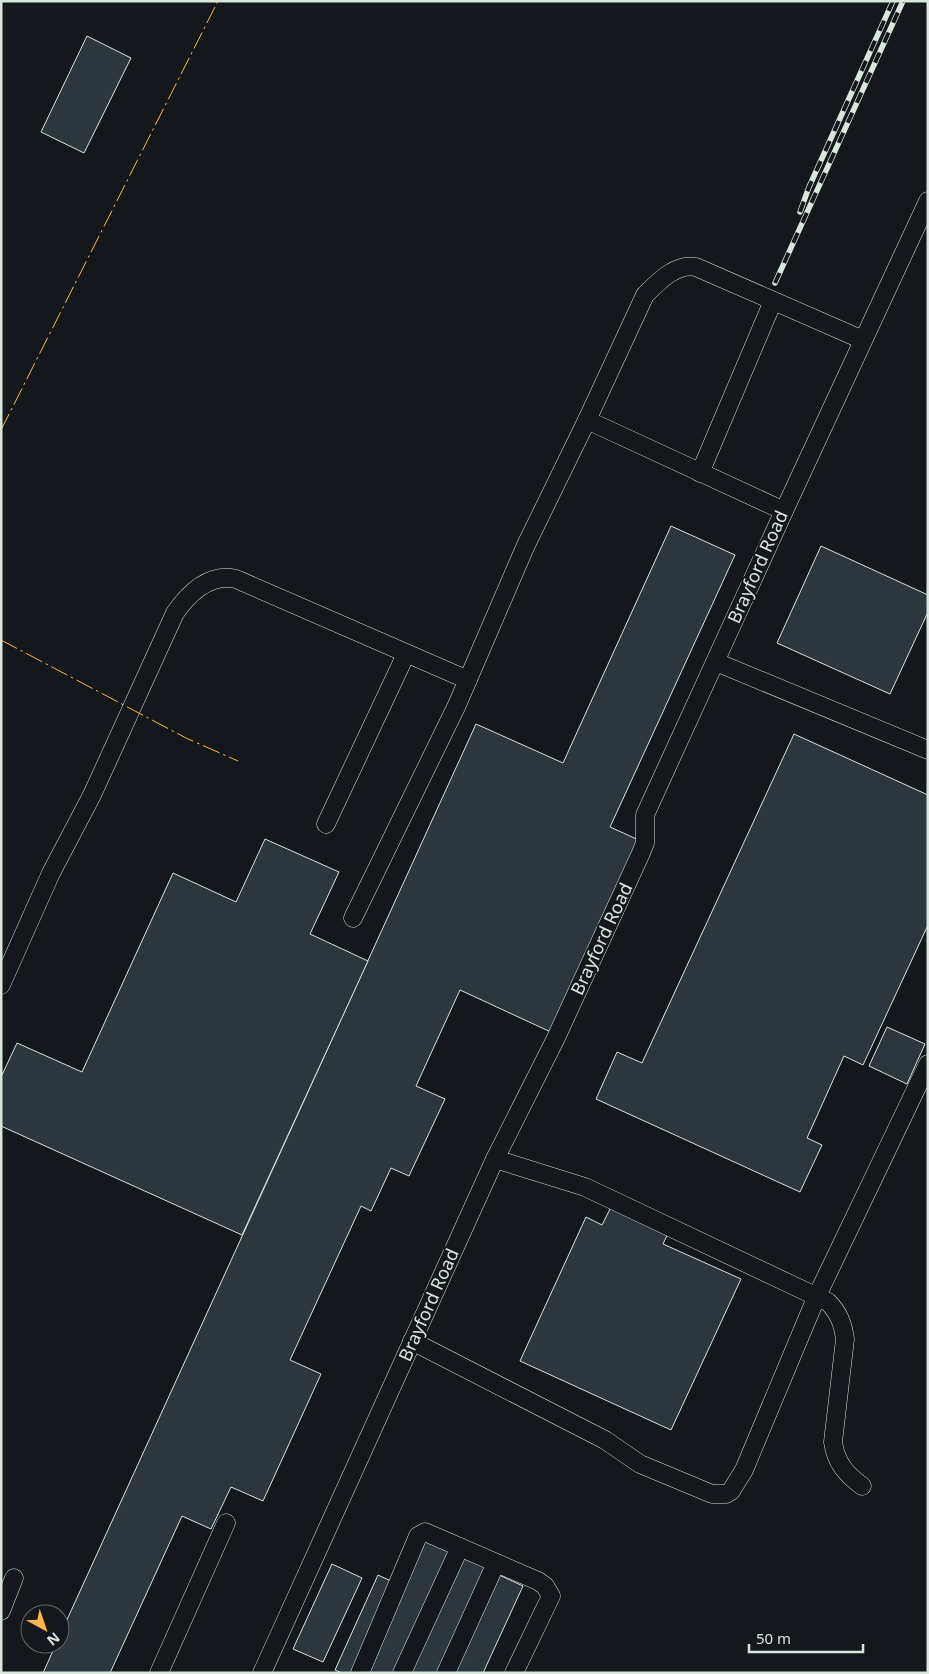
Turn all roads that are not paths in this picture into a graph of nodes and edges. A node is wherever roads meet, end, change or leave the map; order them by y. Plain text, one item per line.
1 (928, 200) edge
2 (921, 232) edge
3 (773, 301) junction
4 (863, 340) junction
5 (588, 420) junction
6 (700, 473) junction
7 (784, 511) junction
8 (406, 654) junction
9 (716, 662) junction
10 (468, 680) junction
11 (928, 750) edge
12 (326, 824) dead end
13 (353, 918) dead end
14 (1, 984) edge
15 (928, 1064) edge
16 (495, 1159) junction
17 (816, 1298) junction
18 (412, 1341) junction
19 (862, 1486) dead end
20 (226, 1524) dead end
21 (460, 1547) junction
22 (496, 1563) junction
23 (14, 1578) dead end
24 (1, 1611) edge
25 (267, 1671) edge
26 (160, 1673) edge
27 (360, 1673) edge
28 (402, 1673) edge
29 (446, 1673) edge
30 (514, 1673) edge

1 - 2 lane, Brayford Road
2 - 4 lane, Brayford Road
3 - 4 lane
3 - 5 lane
3 - 6 lane
4 - 7 lane, Brayford Road
5 - 6 lane
5 - 10 lane
6 - 7 lane
7 - 9 lane, Brayford Road
8 - 10 lane
8 - 12 lane
8 - 14 lane
9 - 11 lane
9 - 16 lane, Brayford Road
10 - 13 lane
15 - 17 lane
16 - 17 lane
16 - 18 lane, Brayford Road
17 - 18 lane
17 - 19 lane
18 - 25 lane, Brayford Road
20 - 26 lane
21 - 22 lane
21 - 27 lane
21 - 28 lane
22 - 29 lane
22 - 30 lane
23 - 24 lane

